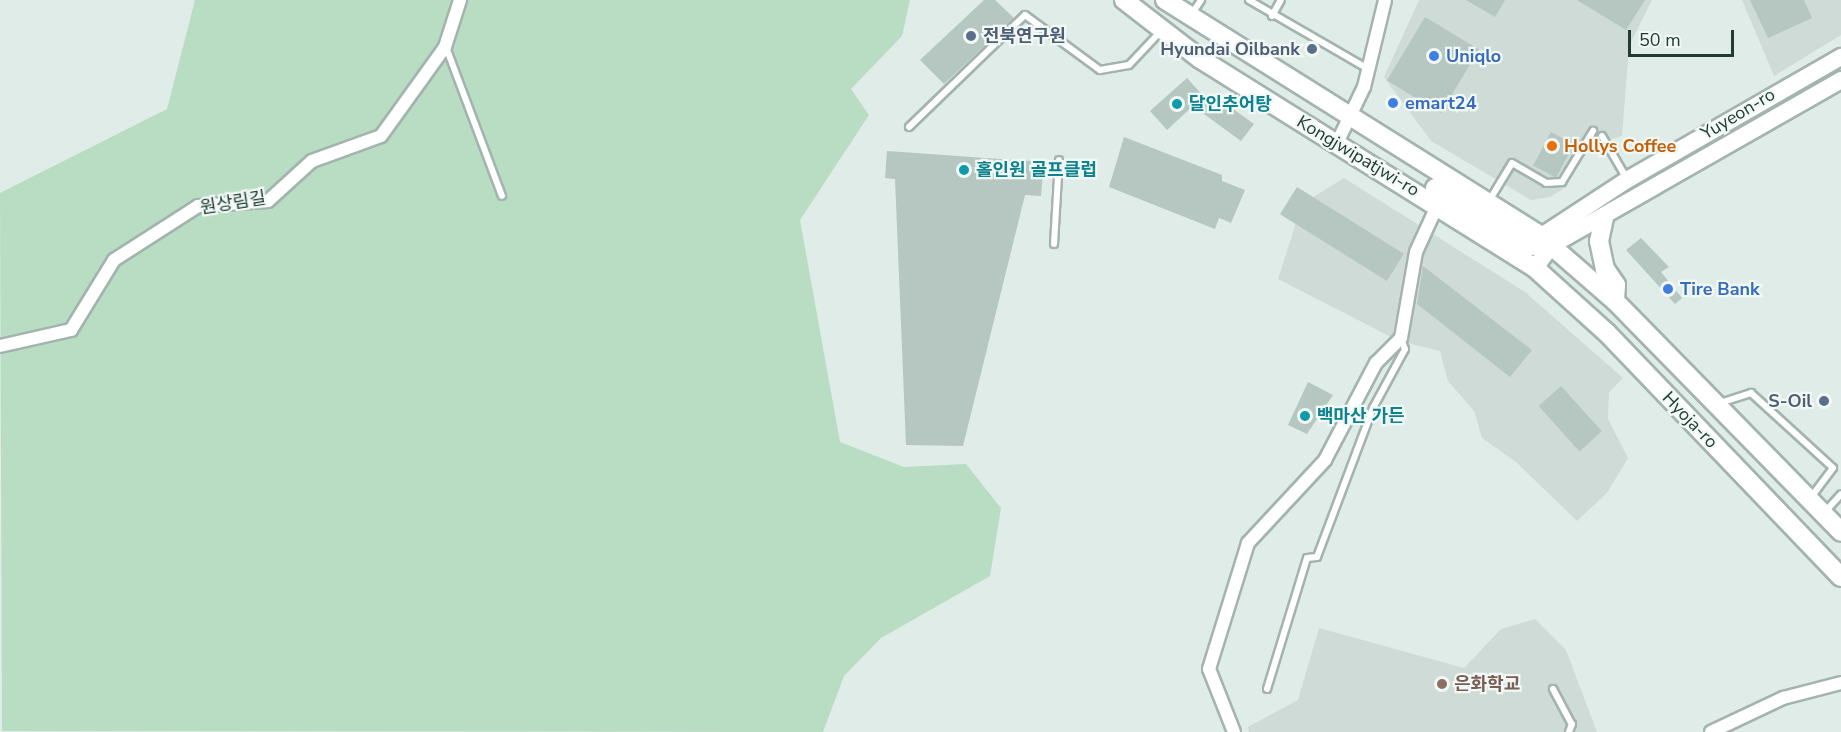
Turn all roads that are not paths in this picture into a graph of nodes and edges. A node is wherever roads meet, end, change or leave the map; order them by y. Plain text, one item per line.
1 (460, 0) edge
2 (1124, 0) edge
3 (1166, 0) edge
4 (1201, 0) edge
5 (1249, 0) edge
6 (1281, 0) edge
7 (1385, 0) edge
8 (1272, 16) junction
9 (1190, 18) junction
10 (1161, 31) junction
11 (445, 47) junction
12 (1841, 57) edge
13 (1368, 69) junction
14 (1841, 80) edge
15 (1753, 105) junction
16 (1352, 120) junction
17 (1764, 123) junction
18 (909, 127) dead end
19 (1593, 131) dead end
20 (1602, 136) dead end
21 (1337, 144) junction
22 (1059, 160) dead end
23 (1627, 180) junction
24 (1413, 189) junction
25 (502, 196) dead end
26 (1489, 201) junction
27 (1438, 204) junction
28 (1605, 218) junction
29 (1054, 244) dead end
30 (1535, 250) junction
31 (1615, 301) junction
32 (1401, 338) junction
33 (0, 346) edge
34 (1716, 404) junction
35 (1841, 494) edge
36 (1809, 499) junction
37 (1824, 513) junction
38 (1841, 532) edge
39 (1841, 577) edge
40 (1841, 683) edge
41 (1267, 689) dead end
42 (1553, 689) dead end
43 (1233, 732) edge
44 (1569, 732) edge
45 (1711, 732) edge

1 - 11 street, 원상림길
2 - 10 main road, Kongjwipatjwi-ro
3 - 9 main road, Kongjwipatjwi-ro
4 - 9 lane
5 - 8 lane
6 - 8 lane
7 - 13 street
8 - 13 lane
9 - 16 main road, Kongjwipatjwi-ro
10 - 18 lane
10 - 21 main road, Kongjwipatjwi-ro
11 - 25 lane
11 - 33 street, 원상림길
12 - 15 street, Yuyeon-ro
13 - 16 street
14 - 17 street, Yuyeon-ro
15 - 17 street
15 - 23 street, Yuyeon-ro
16 - 21 street
16 - 26 main road, Kongjwipatjwi-ro
17 - 28 street, Yuyeon-ro
19 - 26 lane
20 - 23 lane
21 - 24 main road, Kongjwipatjwi-ro
22 - 29 lane
23 - 30 street, Yuyeon-ro
24 - 27 main road, Kongjwipatjwi-ro
24 - 30 main road
26 - 30 main road, Kongjwipatjwi-ro
27 - 30 main road, Kongjwipatjwi-ro
27 - 32 street
28 - 30 street, Yuyeon-ro
28 - 31 main road
30 - 31 main road, Hyoja-ro
30 - 39 main road, Hyoja-ro
31 - 34 main road, Hyoja-ro
32 - 41 lane
32 - 43 street
34 - 36 main road, Hyoja-ro
34 - 36 lane
35 - 37 lane
36 - 37 main road, Hyoja-ro
37 - 38 main road, Hyoja-ro
40 - 45 street
42 - 44 lane

